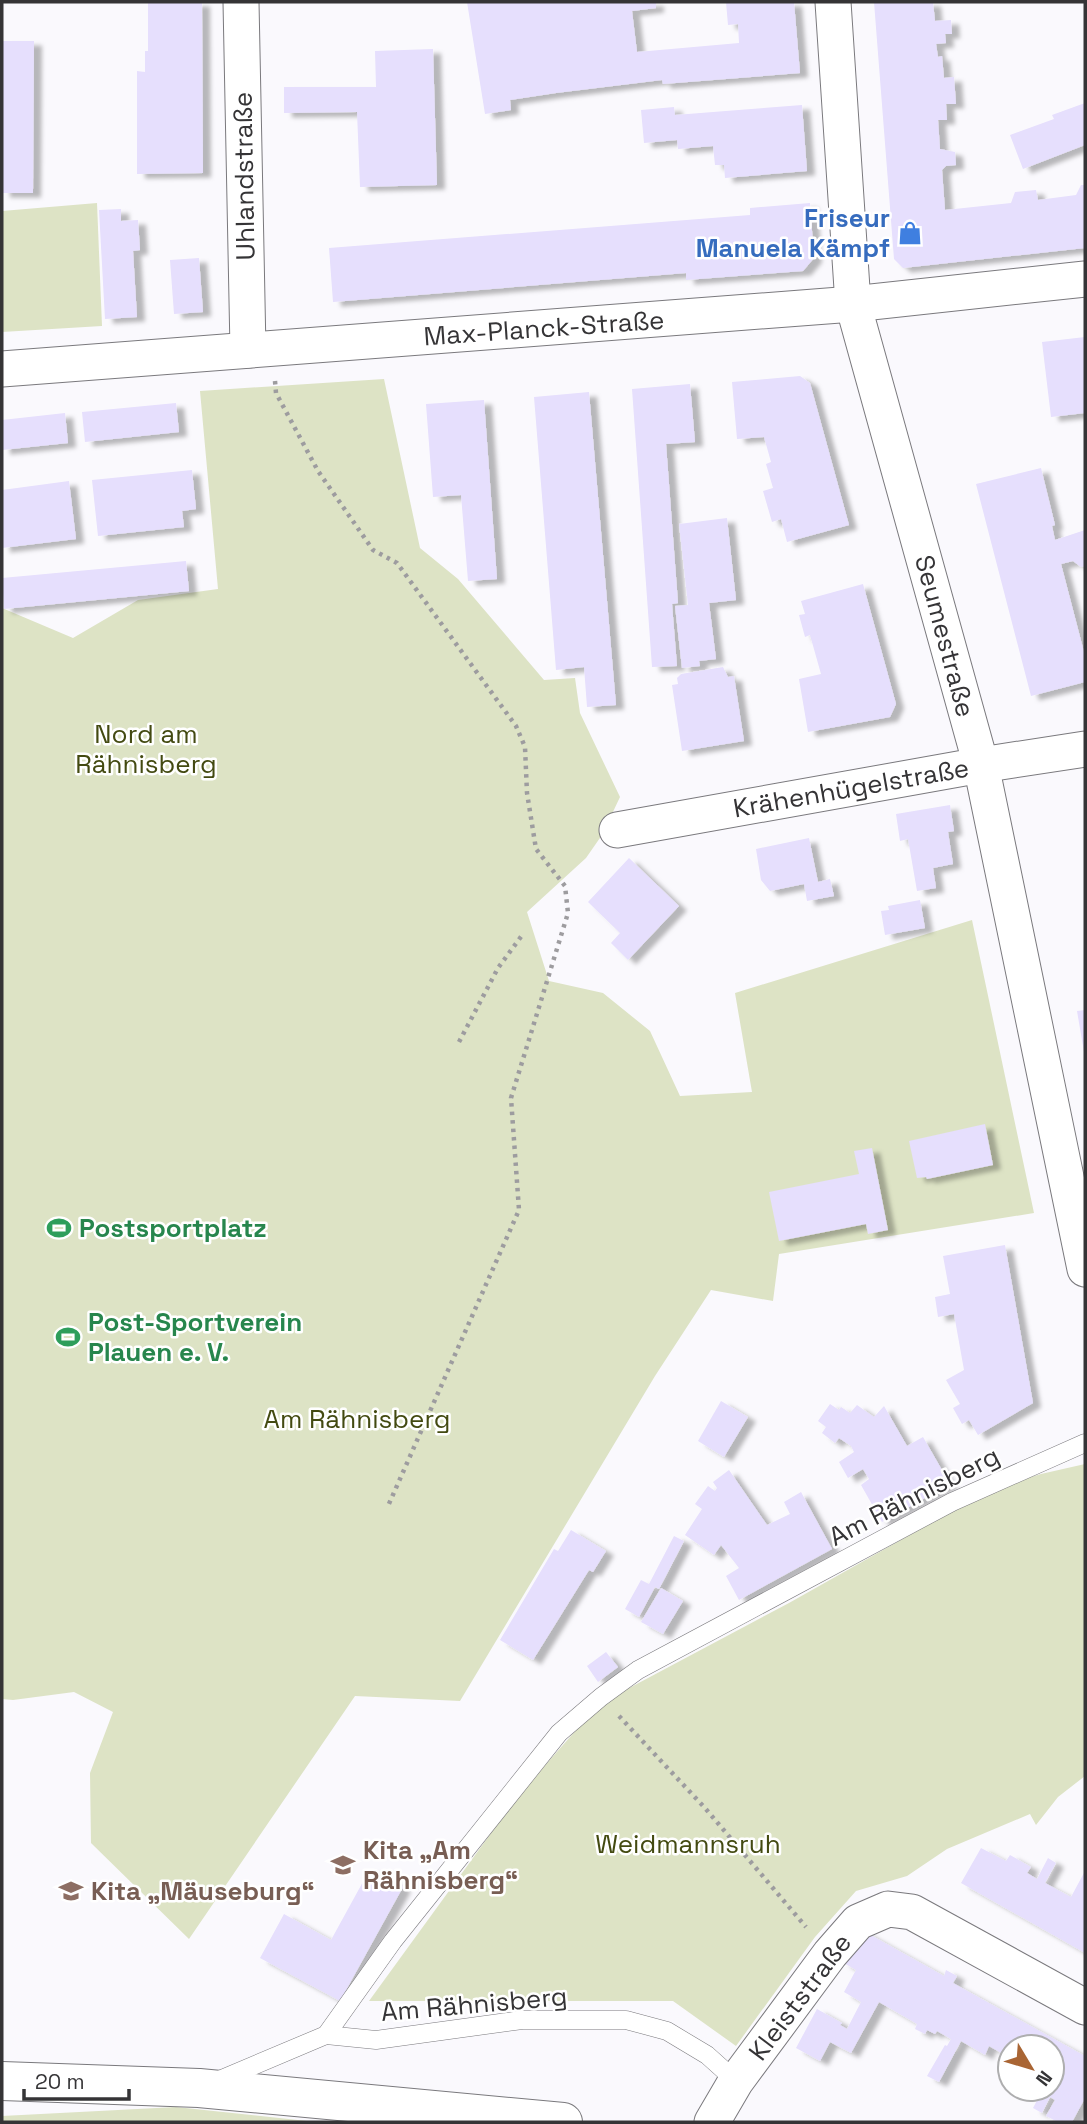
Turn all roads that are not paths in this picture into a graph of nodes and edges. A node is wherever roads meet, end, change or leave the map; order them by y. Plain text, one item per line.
1 (241, 2) edge
2 (833, 2) edge
3 (1085, 279) edge
4 (853, 304) junction
5 (260, 349) junction
6 (2, 369) edge
7 (1085, 749) edge
8 (981, 765) junction
9 (617, 830) dead end
10 (1085, 1269) edge
11 (1085, 1443) edge
12 (1085, 2007) edge
13 (326, 2035) junction
14 (2, 2081) edge
15 (736, 2081) junction
16 (199, 2088) junction
17 (563, 2122) edge
18 (712, 2122) edge

1 - 5 street, Uhlandstraße
2 - 4 street, Seumestraße
3 - 4 street, Max-Planck-Straße
4 - 5 street, Max-Planck-Straße
4 - 8 street, Seumestraße
5 - 6 street, Max-Planck-Straße
7 - 8 street, Krähenhügelstraße
8 - 9 street, Krähenhügelstraße
8 - 10 street, Seumestraße
11 - 13 lane, Am Rähnisberg
12 - 15 street, Kleiststraße
13 - 15 lane, Am Rähnisberg
13 - 16 lane, Am Rähnisberg
14 - 16 street
15 - 18 street, Kleiststraße
16 - 17 street

